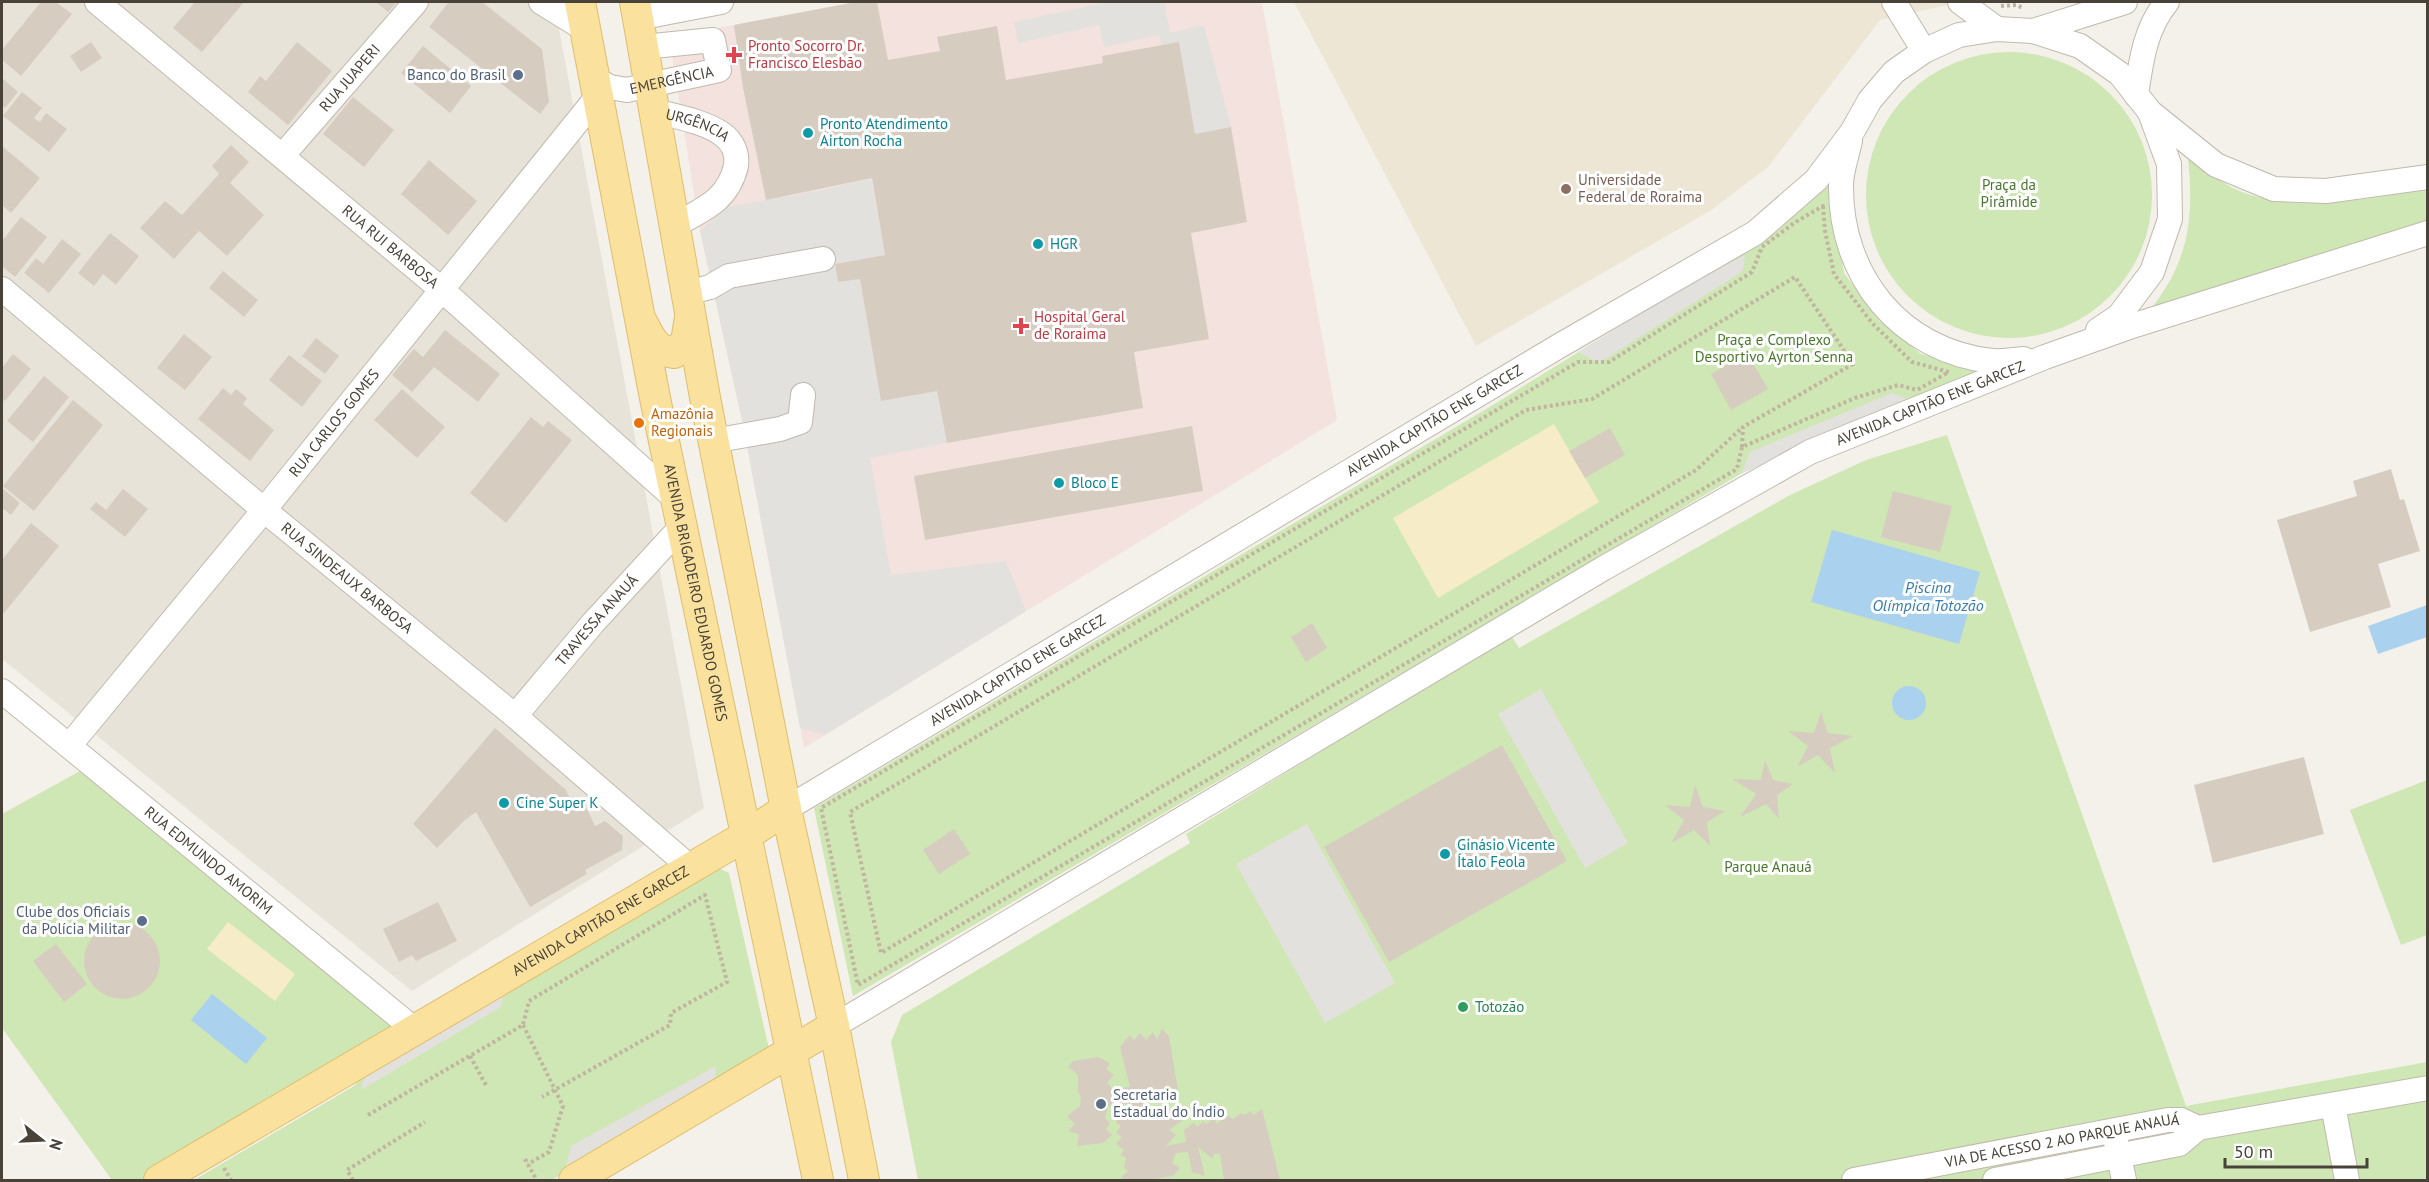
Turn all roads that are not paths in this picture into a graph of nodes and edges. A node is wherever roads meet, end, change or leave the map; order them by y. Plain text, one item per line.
1 (98, 2) edge
2 (416, 2) edge
3 (541, 2) edge
4 (722, 2) edge
5 (1894, 2) edge
6 (1960, 2) edge
7 (2125, 2) edge
8 (2167, 2) edge
9 (636, 10) edge
10 (583, 16) edge
11 (1997, 28) junction
12 (2033, 31) junction
13 (643, 47) junction
14 (1924, 51) junction
15 (597, 87) junction
16 (653, 98) junction
17 (2143, 103) junction
18 (1852, 132) junction
19 (283, 155) junction
20 (2427, 177) edge
21 (675, 225) junction
22 (2427, 234) edge
23 (823, 259) dead end
24 (2, 289) edge
25 (441, 289) junction
26 (689, 301) junction
27 (641, 319) junction
28 (2073, 347) junction
29 (2045, 357) junction
30 (803, 395) dead end
31 (654, 398) junction
32 (706, 403) junction
33 (713, 441) junction
34 (264, 510) junction
35 (680, 513) junction
36 (2, 691) edge
37 (515, 716) junction
38 (69, 746) junction
39 (786, 808) junction
40 (747, 835) junction
41 (691, 868) junction
42 (834, 1026) junction
43 (416, 1030) junction
44 (793, 1050) junction
45 (2427, 1088) edge
46 (2333, 1105) junction
47 (2198, 1128) junction
48 (2114, 1131) junction
49 (2122, 1169) edge
50 (159, 1180) edge
51 (574, 1180) edge
52 (818, 1180) edge
53 (864, 1180) edge
54 (1854, 1180) edge
55 (1995, 1180) edge
56 (2347, 1180) edge

1 - 19 street, RUA RUI BARBOSA
2 - 19 street, RUA JUAPERI
3 - 10 street
4 - 9 street
5 - 14 street
6 - 11 street
7 - 12 street
8 - 17 street
9 - 13 main road
10 - 15 main road, AVENIDA BRIGADEIRO EDUARDO GOMES
11 - 12 street, AVENIDA CAPITÃO ENE GARCEZ
11 - 14 street, AVENIDA CAPITÃO ENE GARCEZ
12 - 17 street, AVENIDA CAPITÃO ENE GARCEZ
13 - 16 main road
13 - 16 street, EMERGÊNCIA
14 - 18 street, AVENIDA CAPITÃO ENE GARCEZ
15 - 16 street, EMERGÊNCIA
15 - 25 street, RUA CARLOS GOMES
15 - 27 main road, AVENIDA BRIGADEIRO EDUARDO GOMES
16 - 21 main road
16 - 21 street, URGÊNCIA
17 - 20 street, AVENIDA CAPITÃO ENE GARCEZ
17 - 28 street, AVENIDA CAPITÃO ENE GARCEZ
18 - 29 street, AVENIDA CAPITÃO ENE GARCEZ
18 - 39 street, AVENIDA CAPITÃO ENE GARCEZ
19 - 25 street, RUA RUI BARBOSA
21 - 26 main road
22 - 28 street, AVENIDA CAPITÃO ENE GARCEZ
23 - 26 street
24 - 34 street, RUA SINDEAUX BARBOSA
25 - 34 street, RUA CARLOS GOMES
25 - 35 street, RUA RUI BARBOSA
26 - 27 main road
26 - 32 main road
27 - 31 main road, AVENIDA BRIGADEIRO EDUARDO GOMES
28 - 29 street, AVENIDA CAPITÃO ENE GARCEZ
29 - 42 street, AVENIDA CAPITÃO ENE GARCEZ
30 - 33 street
31 - 32 main road
31 - 35 main road, AVENIDA BRIGADEIRO EDUARDO GOMES
32 - 33 main road
33 - 39 main road
34 - 37 street, RUA SINDEAUX BARBOSA
34 - 38 street, RUA CARLOS GOMES
35 - 37 street, TRAVESSA ANAUÁ
35 - 40 main road, AVENIDA BRIGADEIRO EDUARDO GOMES
36 - 38 street, RUA EDMUNDO AMORIM
37 - 41 street, RUA SINDEAUX BARBOSA
38 - 43 street, RUA EDMUNDO AMORIM
39 - 40 main road, AVENIDA CAPITÃO ENE GARCEZ
39 - 42 main road
40 - 41 main road, AVENIDA CAPITÃO ENE GARCEZ
40 - 44 main road, AVENIDA BRIGADEIRO EDUARDO GOMES
41 - 43 main road, AVENIDA CAPITÃO ENE GARCEZ
42 - 44 main road, AVENIDA CAPITÃO ENE GARCEZ
42 - 53 main road
43 - 50 main road, AVENIDA CAPITÃO ENE GARCEZ
44 - 51 main road, AVENIDA CAPITÃO ENE GARCEZ
44 - 52 main road, AVENIDA BRIGADEIRO EDUARDO GOMES
45 - 46 street, VIA DE ACESSO 2 AO PARQUE ANAUÁ
46 - 47 street, VIA DE ACESSO 2 AO PARQUE ANAUÁ
46 - 56 street
47 - 48 street, VIA DE ACESSO 2 AO PARQUE ANAUÁ
47 - 49 street, VIA DE ACESSO 2 AO PARQUE ANAUÁ
48 - 49 street
48 - 54 street, VIA DE ACESSO 2 AO PARQUE ANAUÁ
49 - 55 street, VIA DE ACESSO 2 AO PARQUE ANAUÁ

